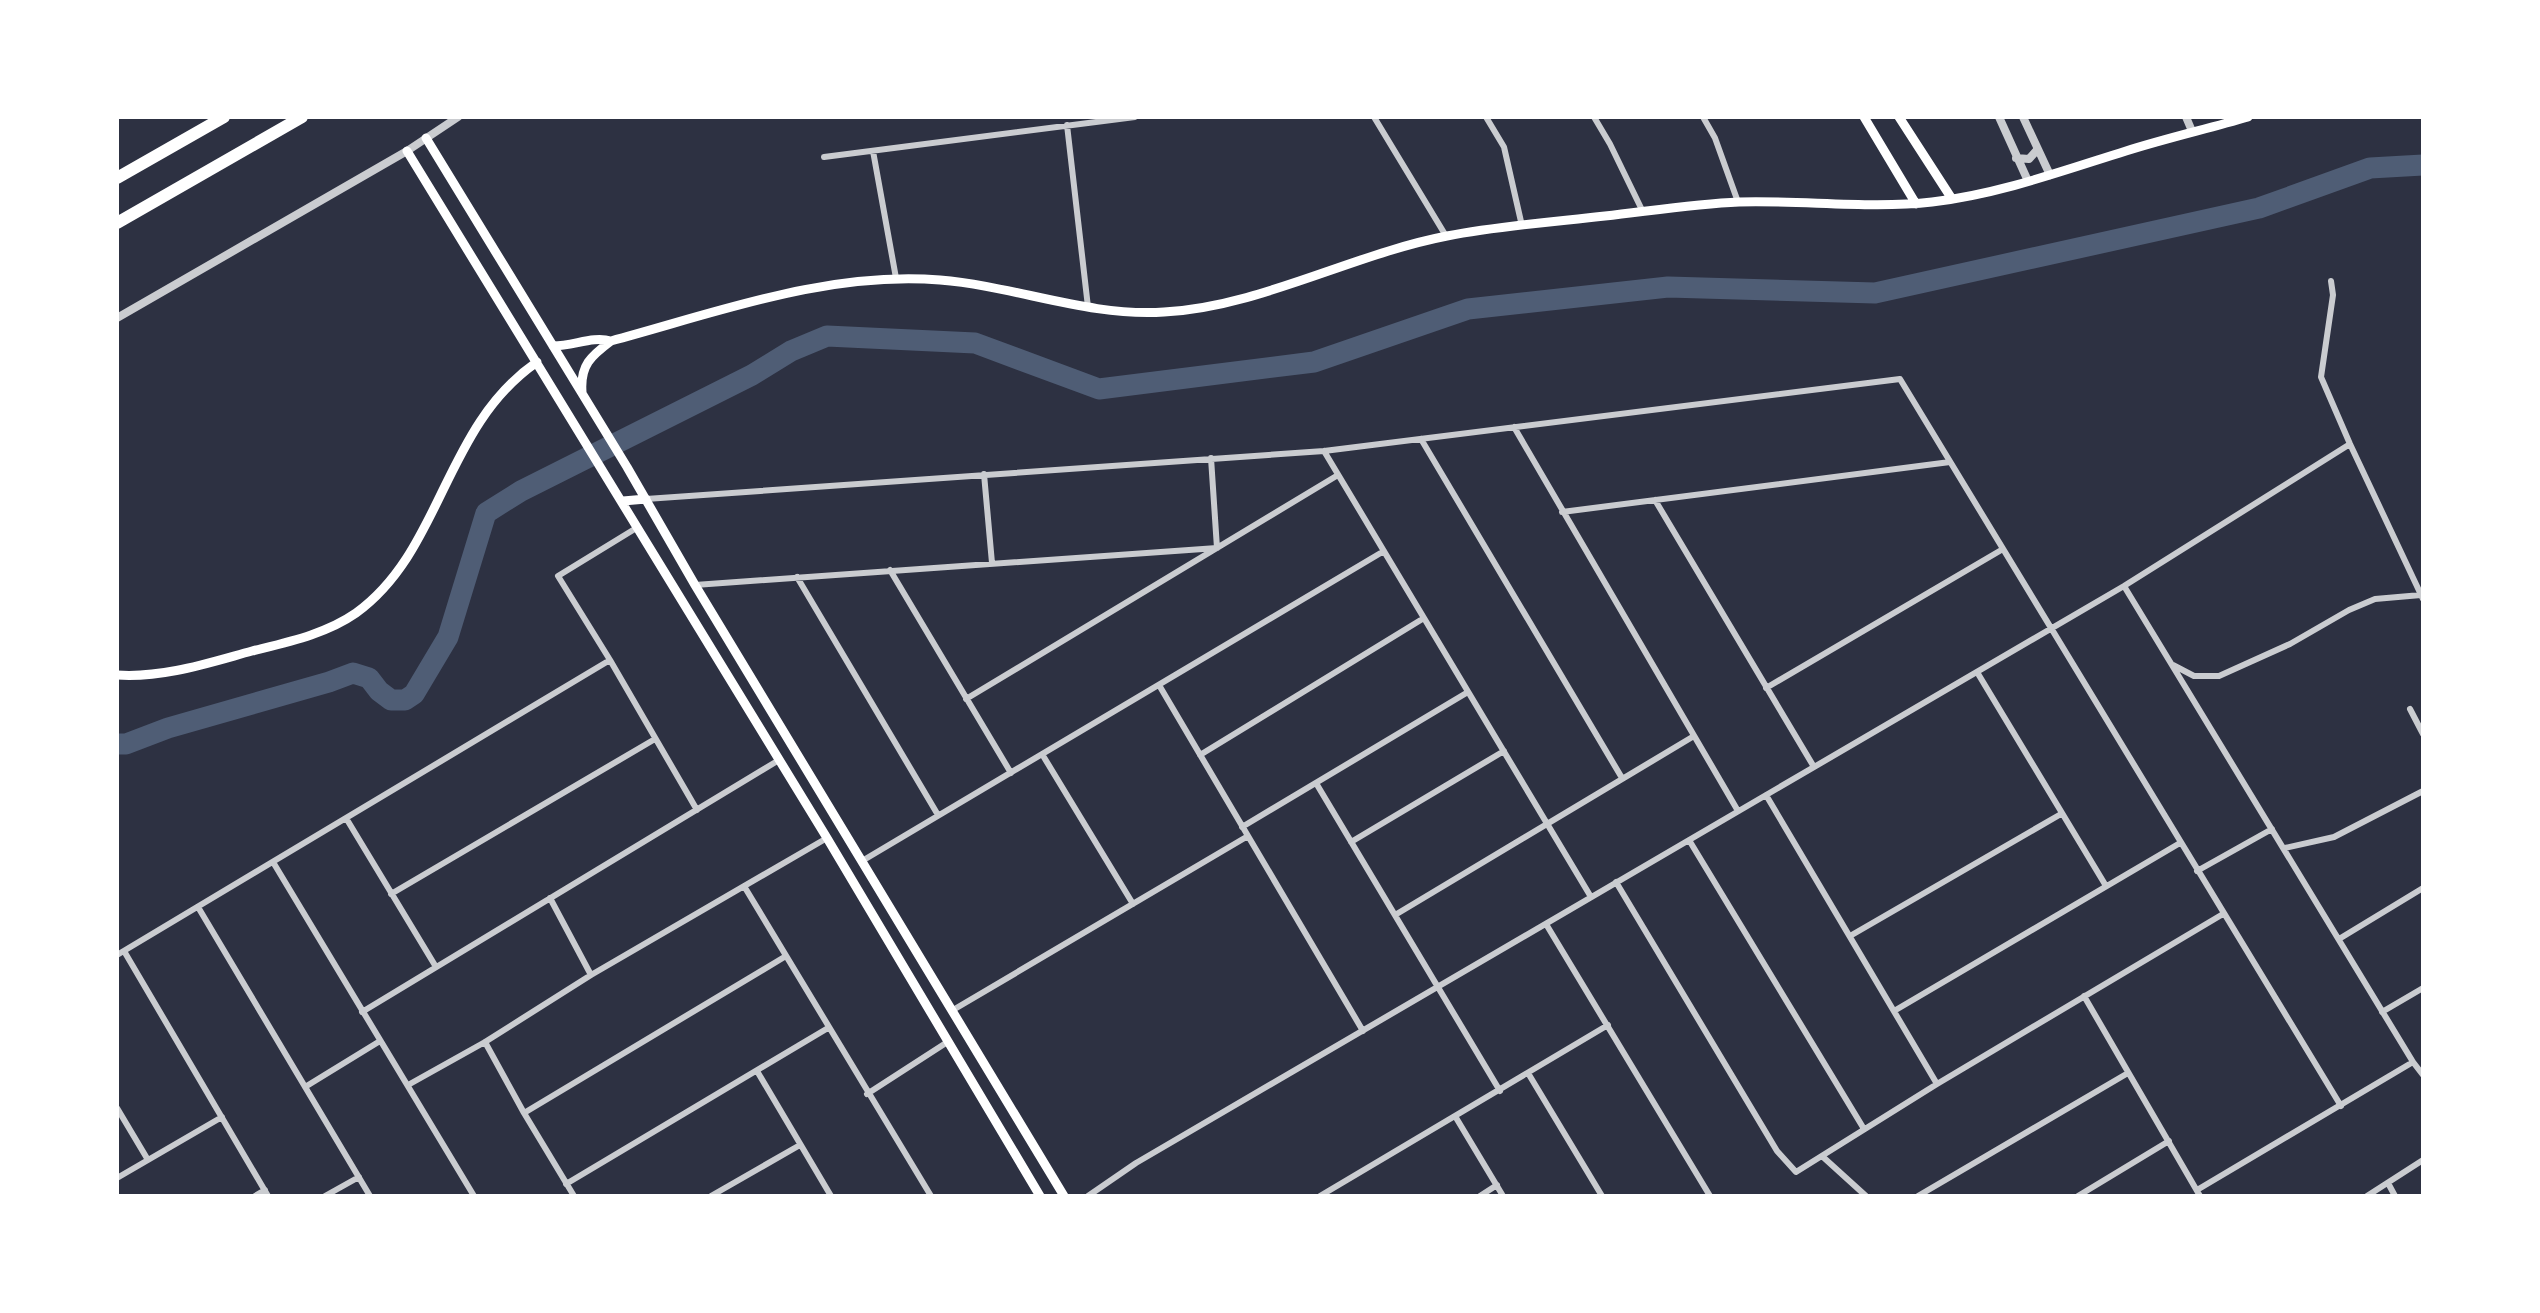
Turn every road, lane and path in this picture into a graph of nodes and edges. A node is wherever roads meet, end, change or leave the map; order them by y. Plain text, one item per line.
1 (225, 117) edge
2 (302, 117) edge
3 (458, 117) edge
4 (1135, 117) edge
5 (1374, 117) edge
6 (1486, 117) edge
7 (1594, 117) edge
8 (1703, 117) edge
9 (1864, 117) edge
10 (1899, 117) edge
11 (1999, 117) edge
12 (2023, 117) edge
13 (2186, 117) edge
14 (2248, 117) edge
15 (2212, 122) edge
16 (1067, 125) junction
17 (2192, 131) junction
18 (426, 138) junction
19 (407, 150) junction
20 (2037, 150) junction
21 (873, 151) junction
22 (824, 158) dead end
23 (2016, 158) junction
24 (2050, 175) junction
25 (117, 178) edge
26 (2028, 181) junction
27 (1952, 200) junction
28 (1738, 202) junction
29 (1916, 204) junction
30 (1643, 212) junction
31 (117, 223) edge
32 (1522, 226) junction
33 (1446, 236) junction
34 (896, 278) junction
35 (2332, 281) dead end
36 (1088, 307) junction
37 (117, 318) edge
38 (611, 341) junction
39 (553, 346) junction
40 (537, 362) junction
41 (582, 392) junction
42 (1514, 427) junction
43 (1421, 439) junction
44 (2350, 444) junction
45 (1324, 451) junction
46 (1211, 458) junction
47 (1950, 462) junction
48 (984, 474) junction
49 (1338, 475) junction
50 (646, 499) junction
51 (1654, 500) junction
52 (623, 501) junction
53 (1562, 512) junction
54 (638, 527) junction
55 (1217, 548) junction
56 (2003, 549) junction
57 (1384, 551) junction
58 (992, 563) junction
59 (890, 570) junction
60 (797, 577) junction
61 (695, 584) junction
62 (2124, 586) junction
63 (2422, 597) edge
64 (1424, 618) junction
65 (2050, 629) junction
66 (610, 660) junction
67 (2171, 664) junction
68 (1977, 671) junction
69 (117, 675) edge
70 (1159, 685) junction
71 (1766, 688) junction
72 (1468, 692) junction
73 (966, 699) junction
74 (2410, 709) dead end
75 (2423, 734) edge
76 (1694, 736) junction
77 (655, 739) junction
78 (1504, 751) junction
79 (1042, 754) junction
80 (1200, 755) junction
81 (779, 760) junction
82 (1814, 767) junction
83 (1010, 773) junction
84 (1622, 778) junction
85 (1316, 783) junction
86 (2423, 791) edge
87 (1766, 795) junction
88 (697, 810) junction
89 (1738, 811) junction
90 (2061, 814) junction
91 (938, 816) junction
92 (346, 818) junction
93 (1547, 824) junction
94 (1242, 827) junction
95 (2272, 829) junction
96 (1248, 836) junction
97 (827, 838) junction
98 (1689, 840) junction
99 (1352, 842) junction
100 (2180, 844) junction
101 (2285, 848) junction
102 (862, 860) junction
103 (273, 862) junction
104 (2197, 872) junction
105 (1616, 882) junction
106 (2106, 886) junction
107 (744, 887) junction
108 (2423, 888) edge
109 (391, 894) junction
110 (1591, 897) junction
111 (550, 898) junction
112 (1133, 904) junction
113 (198, 906) junction
114 (2223, 914) junction
115 (1395, 915) junction
116 (1546, 924) junction
117 (1850, 936) junction
118 (2339, 939) junction
119 (120, 953) edge
120 (786, 957) junction
121 (436, 967) junction
122 (591, 975) junction
123 (1438, 987) junction
124 (2423, 988) edge
125 (2084, 996) junction
126 (953, 1010) junction
127 (1894, 1011) junction
128 (362, 1012) junction
129 (2382, 1012) junction
130 (1608, 1025) junction
131 (828, 1028) junction
132 (1363, 1031) junction
133 (380, 1041) junction
134 (949, 1041) junction
135 (485, 1042) junction
136 (2413, 1062) junction
137 (757, 1071) junction
138 (1528, 1073) junction
139 (2128, 1073) junction
140 (2423, 1075) edge
141 (1937, 1084) junction
142 (408, 1085) junction
143 (305, 1087) junction
144 (1500, 1091) junction
145 (867, 1094) junction
146 (2341, 1106) junction
147 (117, 1108) edge
148 (524, 1113) junction
149 (222, 1116) junction
150 (1455, 1116) junction
151 (1864, 1129) junction
152 (2169, 1141) junction
153 (800, 1145) junction
154 (1824, 1157) junction
155 (148, 1160) junction
156 (2423, 1160) edge
157 (359, 1177) junction
158 (117, 1178) edge
159 (2388, 1183) junction
160 (566, 1184) junction
161 (1497, 1185) junction
162 (267, 1193) edge
163 (2198, 1193) edge
164 (255, 1196) edge
165 (326, 1196) edge
166 (370, 1196) edge
167 (474, 1196) edge
168 (574, 1196) edge
169 (711, 1196) edge
170 (831, 1196) edge
171 (931, 1196) edge
172 (1040, 1196) edge
173 (1064, 1196) edge
174 (1088, 1196) edge
175 (1320, 1196) edge
176 (1479, 1196) edge
177 (1503, 1196) edge
178 (1602, 1196) edge
179 (1710, 1196) edge
180 (1866, 1196) edge
181 (1918, 1196) edge
182 (2078, 1196) edge
183 (2367, 1196) edge
184 (2395, 1196) edge

1 - 25 highway
2 - 31 highway
3 - 18 street
4 - 16 street
5 - 33 street
6 - 32 street
7 - 30 street
8 - 28 street
9 - 29 main road
10 - 27 main road
11 - 23 street
12 - 20 street
13 - 17 street
14 - 15 main road
15 - 17 main road
16 - 21 street
16 - 36 street
17 - 24 main road
18 - 19 street
18 - 39 main road
19 - 37 street
19 - 40 main road
20 - 23 street
20 - 24 street
21 - 22 street
21 - 34 street
23 - 26 street
24 - 26 main road
26 - 27 main road
27 - 29 main road
28 - 29 main road
28 - 30 main road
30 - 32 main road
32 - 33 main road
33 - 36 main road
34 - 36 main road
34 - 38 main road
35 - 44 street
38 - 39 main road
38 - 41 main road
39 - 41 main road
40 - 52 main road
40 - 69 main road
41 - 50 main road
42 - 43 street
42 - 47 street
42 - 53 street
43 - 45 street
43 - 84 street
44 - 62 street
44 - 63 street
45 - 46 street
45 - 49 street
46 - 48 street
46 - 55 street
47 - 51 street
47 - 56 street
48 - 50 street
48 - 58 street
49 - 55 street
49 - 57 street
50 - 52 main road
50 - 61 main road
51 - 53 street
51 - 71 street
52 - 54 main road
53 - 76 street
54 - 66 street
54 - 81 main road
55 - 58 street
55 - 73 street
56 - 65 street
56 - 71 street
57 - 64 street
57 - 70 street
58 - 59 street
59 - 60 street
59 - 73 street
60 - 61 street
60 - 91 street
61 - 102 main road
62 - 65 street
62 - 67 street
63 - 67 street
64 - 72 street
64 - 80 street
65 - 68 street
65 - 100 street
66 - 77 street
66 - 92 street
67 - 95 street
68 - 82 street
68 - 90 street
70 - 79 street
70 - 80 street
71 - 82 street
72 - 78 street
72 - 85 street
73 - 83 street
74 - 75 street
76 - 84 street
76 - 89 street
77 - 88 street
77 - 109 street
78 - 93 street
78 - 99 street
79 - 83 street
79 - 112 street
80 - 94 street
81 - 88 street
81 - 97 main road
82 - 87 street
83 - 91 street
84 - 93 street
85 - 94 street
85 - 99 street
86 - 101 street
87 - 89 street
87 - 117 street
88 - 111 street
89 - 98 street
90 - 106 street
90 - 117 street
91 - 102 street
92 - 103 street
92 - 109 street
93 - 110 street
93 - 115 street
94 - 96 street
95 - 101 street
95 - 104 street
96 - 112 street
96 - 132 street
97 - 107 street
97 - 134 main road
98 - 105 street
98 - 151 street
99 - 115 street
100 - 104 street
100 - 106 street
101 - 118 street
102 - 126 main road
103 - 113 street
103 - 128 street
104 - 114 street
105 - 110 street
105 - 154 street
106 - 127 street
107 - 120 street
107 - 122 street
108 - 118 street
109 - 121 street
110 - 116 street
111 - 121 street
111 - 122 street
112 - 126 street
113 - 119 street
113 - 143 street
114 - 125 street
114 - 146 street
115 - 123 street
116 - 123 street
116 - 130 street
117 - 127 street
118 - 129 street
119 - 149 street
120 - 131 street
120 - 148 street
121 - 128 street
122 - 135 street
123 - 132 street
123 - 144 street
124 - 129 street
125 - 139 street
125 - 141 street
126 - 173 main road
127 - 141 street
128 - 133 street
129 - 136 street
130 - 138 street
130 - 179 street
131 - 137 street
131 - 145 street
132 - 174 street
133 - 142 street
133 - 143 street
134 - 145 street
134 - 172 main road
135 - 142 street
135 - 148 street
136 - 140 street
136 - 146 street
137 - 153 street
137 - 160 street
138 - 144 street
138 - 178 street
139 - 152 street
139 - 181 street
141 - 151 street
142 - 167 street
143 - 157 street
144 - 150 street
145 - 171 street
146 - 163 street
147 - 155 street
148 - 160 street
149 - 155 street
149 - 162 street
150 - 161 street
150 - 175 street
151 - 154 street
152 - 163 street
152 - 182 street
153 - 169 street
153 - 170 street
154 - 180 street
155 - 158 street
156 - 159 street
157 - 165 street
157 - 166 street
159 - 183 street
159 - 184 street
160 - 168 street
161 - 176 street
161 - 177 street
162 - 164 street

